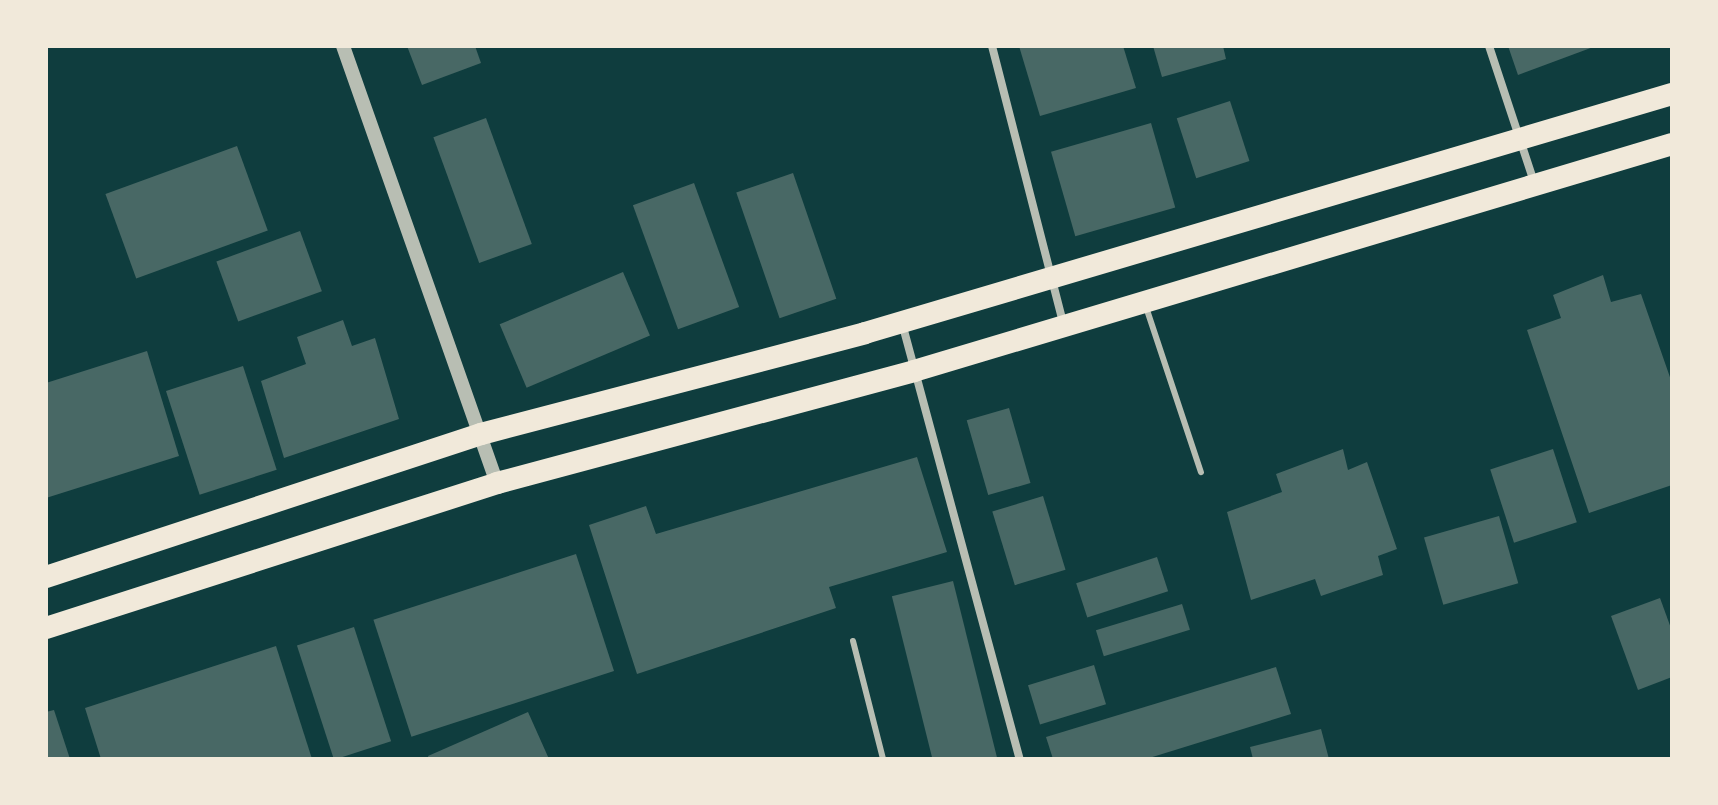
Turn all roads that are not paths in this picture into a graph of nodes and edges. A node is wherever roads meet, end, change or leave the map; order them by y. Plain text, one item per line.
1 (343, 46) edge
2 (992, 46) edge
3 (1489, 46) edge
4 (1672, 94) edge
5 (1520, 144) junction
6 (1672, 144) edge
7 (1535, 187) junction
8 (1052, 279) junction
9 (1144, 299) junction
10 (902, 323) junction
11 (1063, 323) junction
12 (914, 371) junction
13 (481, 434) junction
14 (1201, 472) dead end
15 (497, 483) junction
16 (46, 577) edge
17 (46, 628) edge
18 (853, 641) dead end
19 (883, 759) edge
20 (1020, 759) edge

1 - 13 street
2 - 8 street
3 - 5 street
4 - 5 highway
5 - 7 street
5 - 8 highway
6 - 7 highway
7 - 9 highway
8 - 10 highway
8 - 11 street
9 - 11 highway
9 - 14 lane
10 - 12 street
10 - 13 highway
11 - 12 highway
12 - 15 highway
12 - 20 street
13 - 15 street
13 - 16 highway
15 - 17 highway
18 - 19 lane

